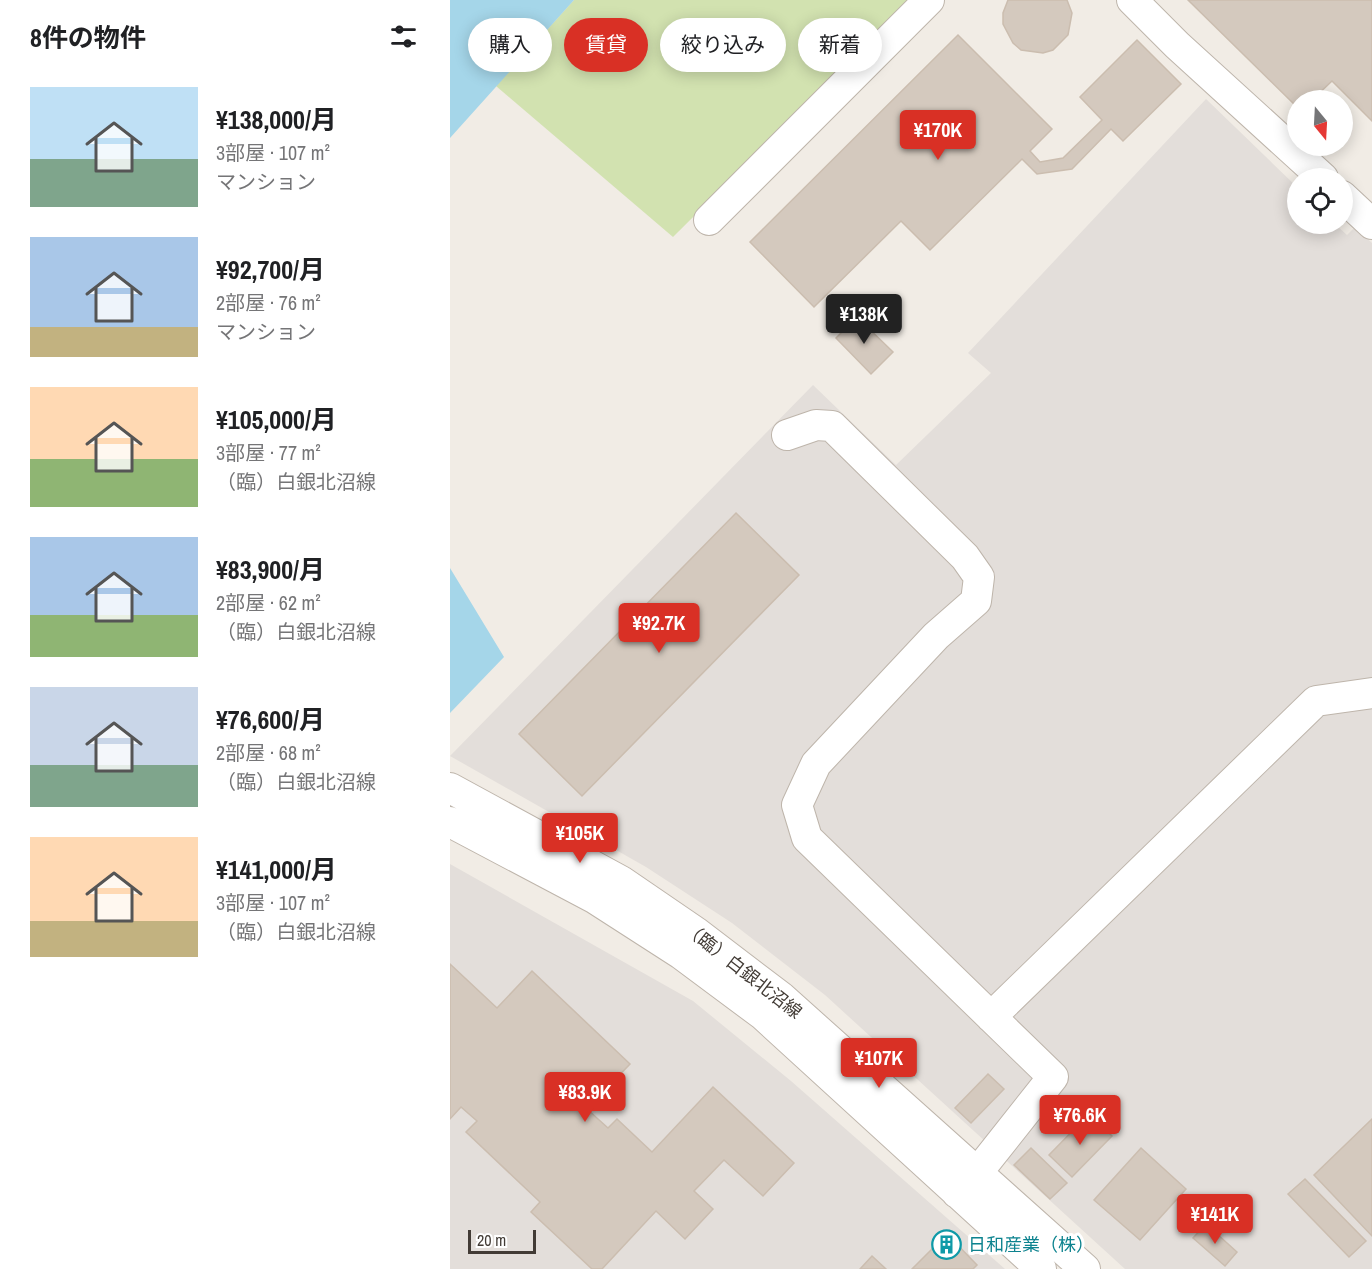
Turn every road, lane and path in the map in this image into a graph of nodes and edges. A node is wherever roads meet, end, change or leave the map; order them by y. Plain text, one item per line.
1 (929, 0) edge
2 (1132, 0) edge
3 (1312, 168) edge
4 (1353, 206) edge
5 (709, 220) dead end
6 (1372, 224) edge
7 (787, 435) dead end
8 (1372, 693) edge
9 (450, 788) edge
10 (450, 822) edge
11 (689, 943) junction
12 (991, 1017) junction
13 (967, 1183) junction
14 (1041, 1269) edge
15 (1084, 1269) edge

1 - 5 street
2 - 3 street
4 - 6 street
7 - 12 street
8 - 12 street
9 - 11 street, （臨）白銀北沼線
10 - 11 street, （臨）白銀北沼線
11 - 13 street, （臨）白銀北沼線
12 - 13 street
13 - 14 street, （臨）白銀北沼線
13 - 15 street, （臨）白銀北沼線

